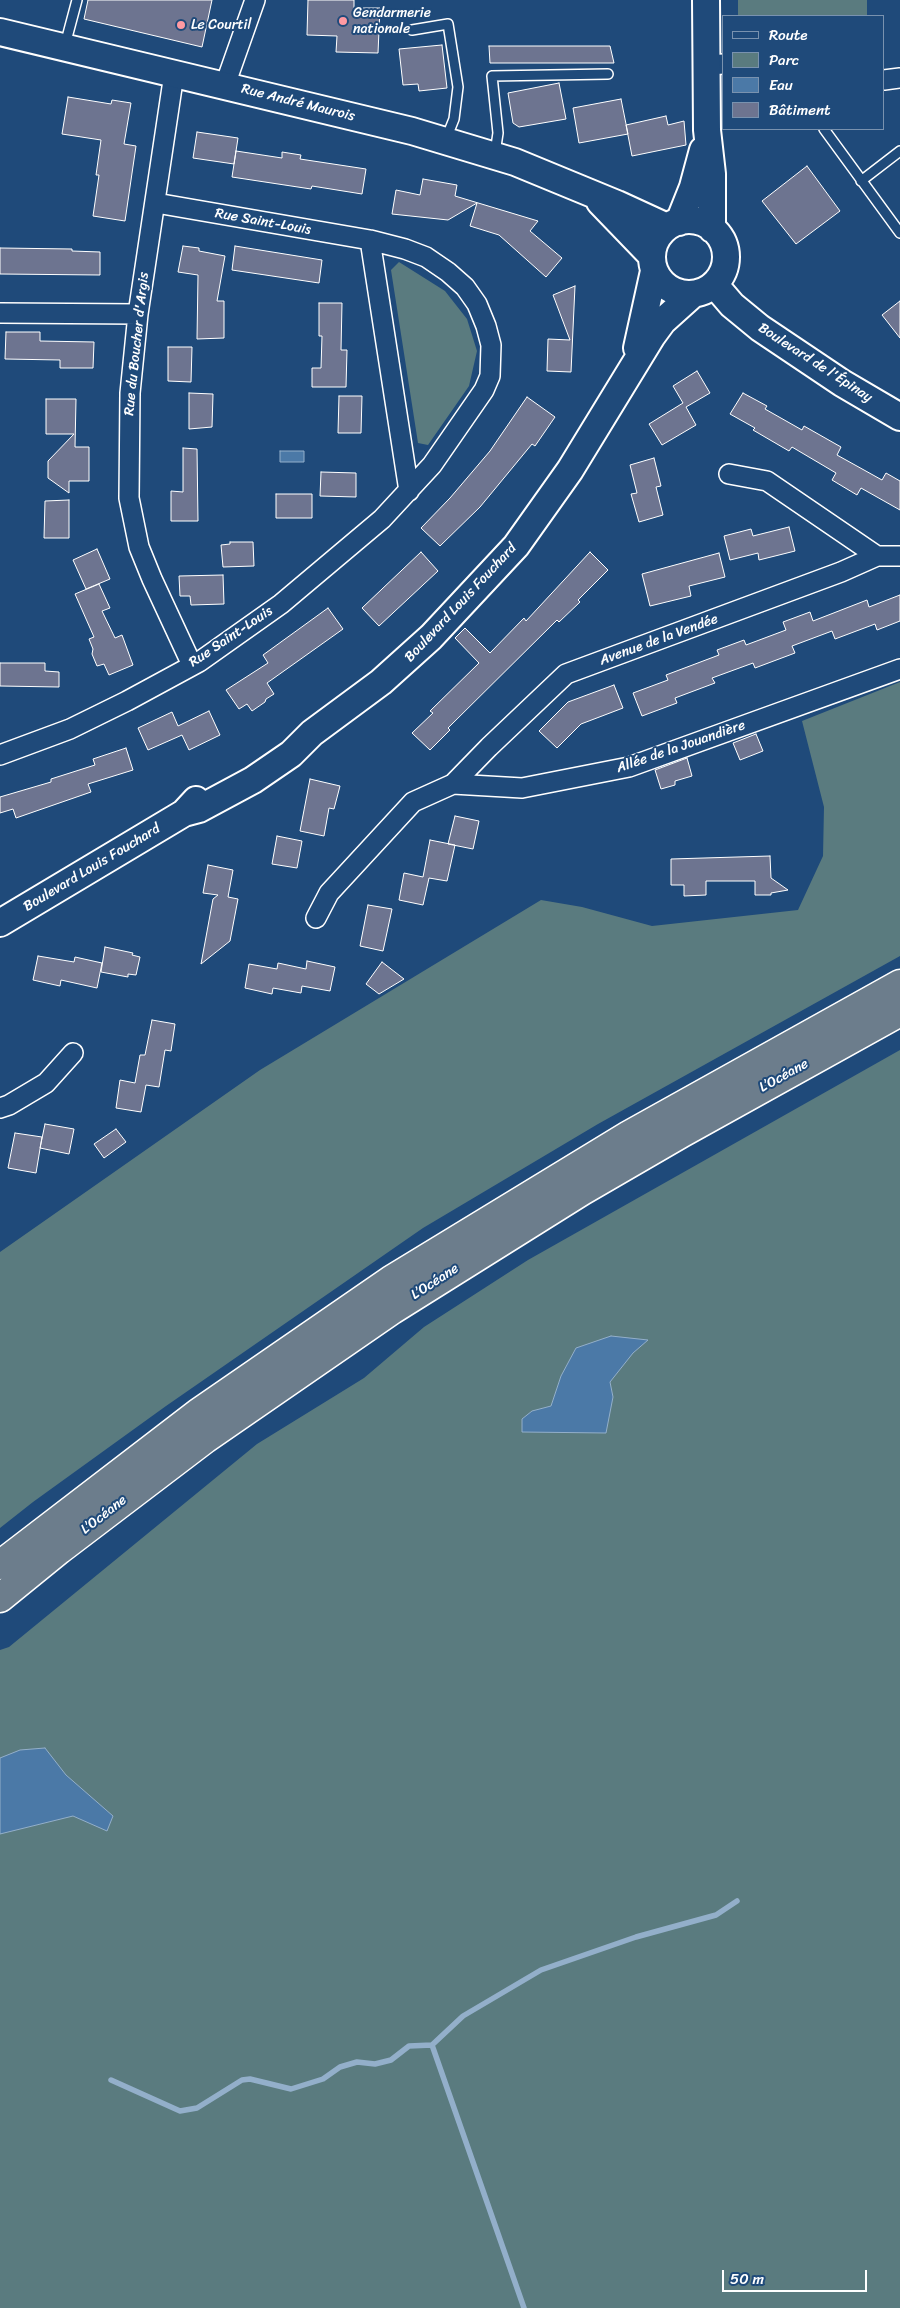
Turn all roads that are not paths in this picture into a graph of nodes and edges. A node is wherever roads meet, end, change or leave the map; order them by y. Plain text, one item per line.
1 (77, 0) edge
2 (255, 0) edge
3 (706, 0) edge
4 (412, 30) dead end
5 (0, 32) edge
6 (64, 47) junction
7 (715, 64) edge
8 (174, 74) junction
9 (608, 74) dead end
10 (900, 78) edge
11 (885, 80) edge
12 (225, 85) junction
13 (707, 130) junction
14 (825, 130) edge
15 (444, 141) junction
16 (900, 151) edge
17 (494, 156) junction
18 (861, 181) junction
19 (590, 194) junction
20 (156, 203) junction
21 (673, 224) junction
22 (712, 229) junction
23 (900, 233) edge
24 (370, 240) junction
25 (653, 264) junction
26 (703, 289) junction
27 (0, 313) edge
28 (138, 314) junction
29 (631, 371) junction
30 (900, 417) edge
31 (729, 474) dead end
32 (409, 491) junction
33 (877, 556) junction
34 (900, 556) edge
35 (192, 665) junction
36 (900, 668) edge
37 (0, 755) edge
38 (453, 784) junction
39 (316, 918) dead end
40 (0, 923) edge
41 (900, 984) edge
42 (900, 1012) edge
43 (72, 1053) dead end
44 (0, 1108) edge
45 (0, 1565) edge
46 (0, 1598) edge

1 - 6 lane
2 - 12 street
3 - 7 main road
4 - 15 lane
5 - 6 main road, Rue André Maurois
6 - 8 main road, Rue André Maurois
7 - 13 main road
8 - 12 main road, Rue André Maurois
8 - 20 street, Rue du Boucher d'Argis
9 - 17 lane
10 - 11 street
12 - 15 main road, Rue André Maurois
13 - 21 main road
13 - 22 main road
14 - 18 lane
15 - 17 main road, Rue André Maurois
16 - 18 lane
17 - 19 main road, Rue André Maurois
18 - 23 lane
19 - 21 main road, Rue André Maurois
19 - 25 main road, Rue André Maurois
20 - 24 street, Rue Saint-Louis
20 - 28 street, Rue du Boucher d'Argis
21 - 22 main road
21 - 25 main road
22 - 26 main road
24 - 32 street
24 - 32 street, Rue Saint-Louis
25 - 26 main road
25 - 29 main road, Boulevard Louis Fouchard
26 - 29 main road, Boulevard Louis Fouchard
26 - 30 main road, Boulevard de l'Épinay
27 - 28 street
28 - 35 street, Rue du Boucher d'Argis
29 - 40 main road, Boulevard Louis Fouchard
31 - 33 street
32 - 35 street, Rue Saint-Louis
33 - 34 street, Avenue de la Vendée
33 - 38 street, Avenue de la Vendée
35 - 37 street, Rue Saint-Louis
36 - 38 street, Allée de la Jouandière
38 - 39 street
41 - 45 highway, L’Océane
42 - 46 highway, L’Océane
43 - 44 street

